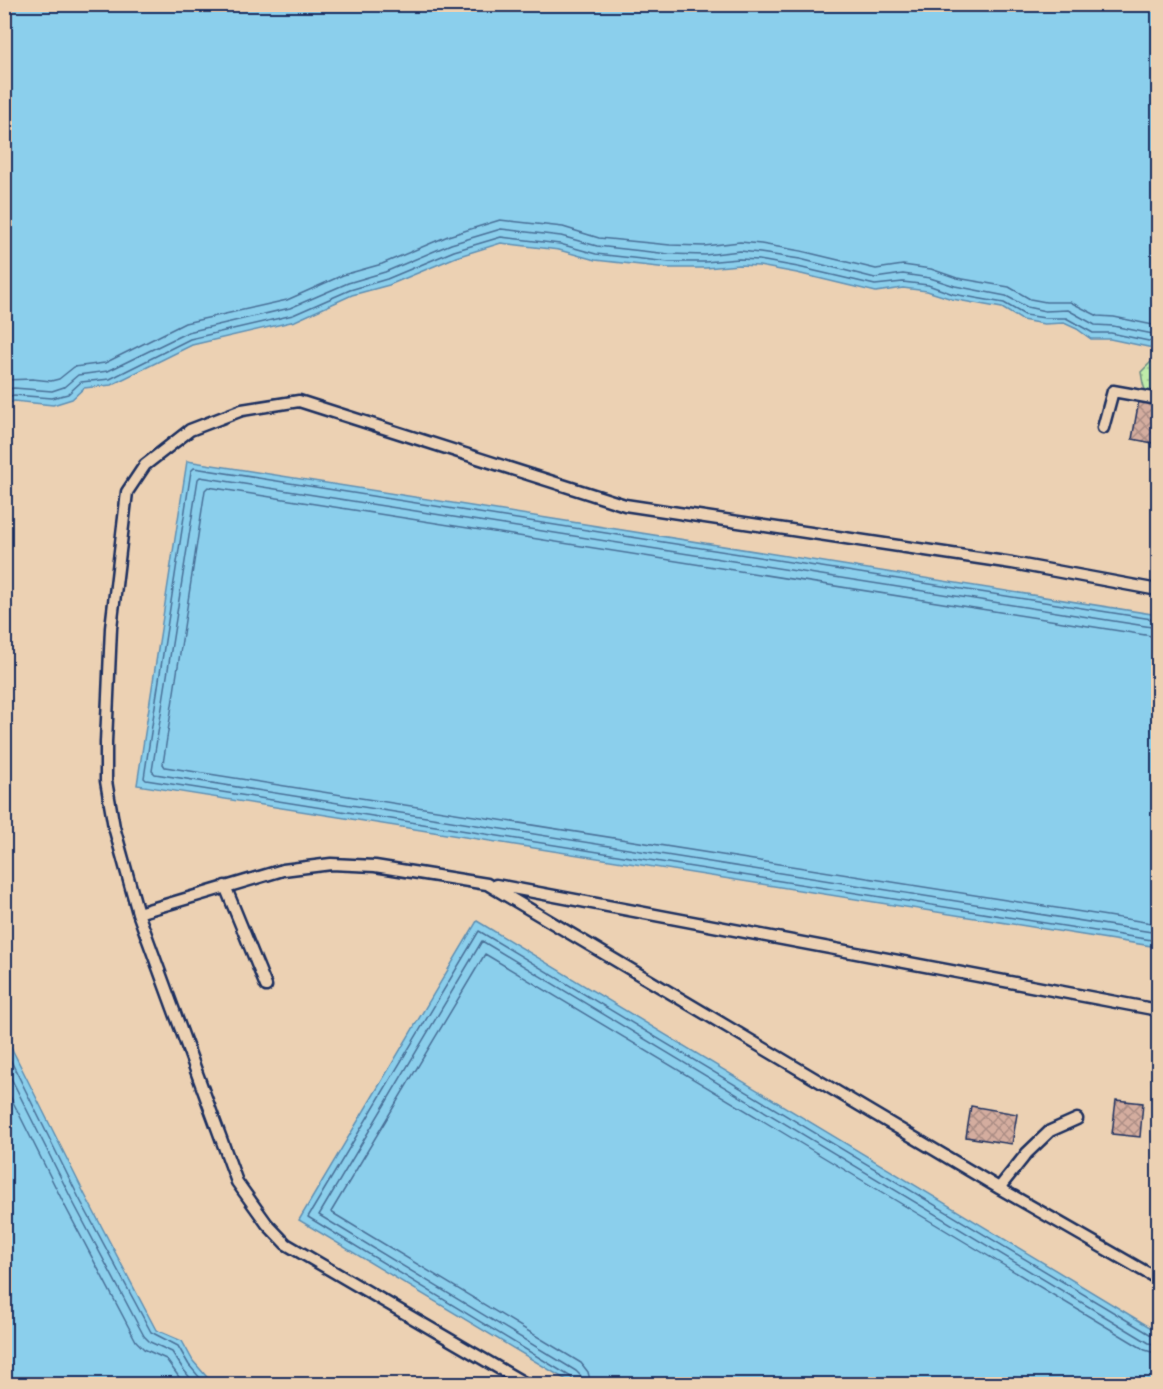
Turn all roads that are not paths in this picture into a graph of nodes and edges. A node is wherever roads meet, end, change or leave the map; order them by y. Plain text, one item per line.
1 (1158, 399) edge
2 (1103, 428) dead end
3 (1158, 590) edge
4 (487, 884) junction
5 (225, 886) junction
6 (138, 913) junction
7 (266, 986) dead end
8 (1158, 1010) edge
9 (1077, 1119) dead end
10 (999, 1188) junction
11 (1158, 1279) edge
12 (526, 1384) edge

1 - 2 lane
3 - 6 lane
4 - 5 lane
4 - 8 lane
4 - 10 lane
5 - 6 lane
5 - 7 lane
6 - 12 lane
9 - 10 lane
10 - 11 lane

